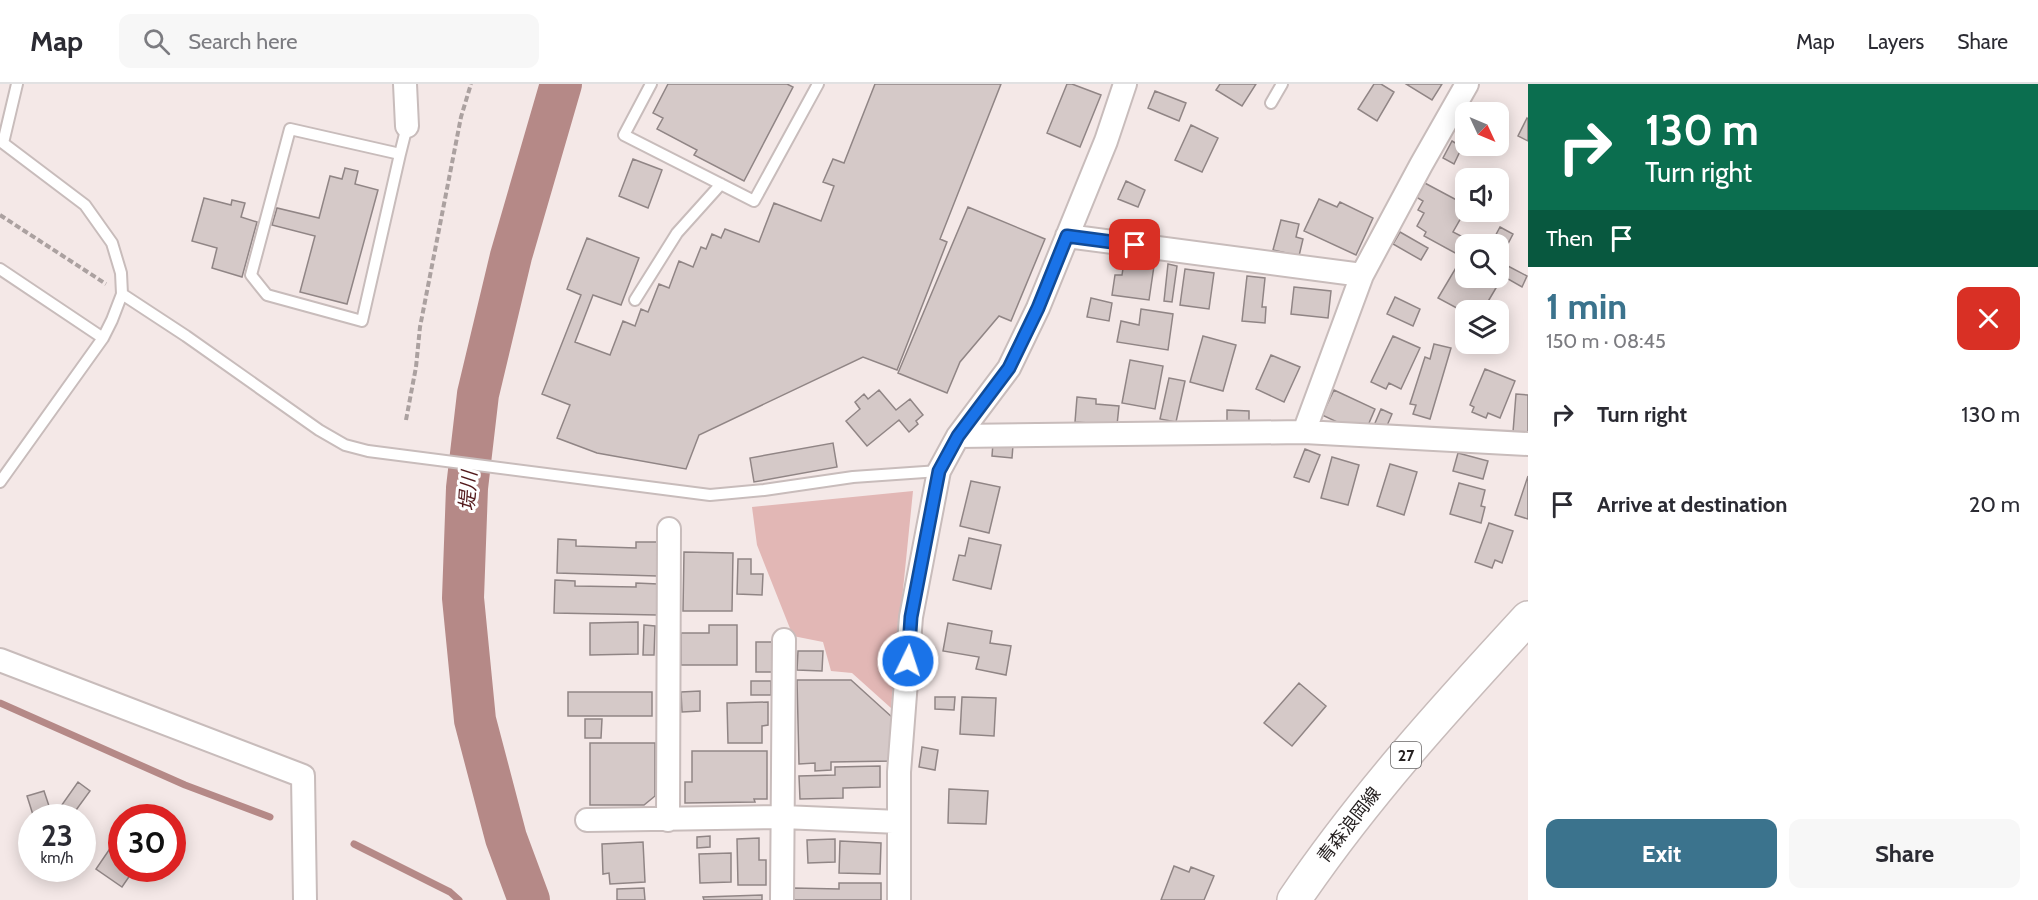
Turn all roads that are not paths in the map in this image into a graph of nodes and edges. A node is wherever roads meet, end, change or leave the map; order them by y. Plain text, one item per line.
1 (17, 84) edge
2 (405, 84) edge
3 (651, 84) edge
4 (818, 84) edge
5 (1125, 84) edge
6 (1282, 84) edge
7 (1467, 84) edge
8 (1271, 104) dead end
9 (407, 126) joint
10 (2, 142) edge
11 (400, 154) junction
12 (721, 184) junction
13 (1067, 236) junction
14 (0, 269) edge
15 (1362, 275) junction
16 (122, 294) junction
17 (636, 300) dead end
18 (103, 338) junction
19 (1304, 432) junction
20 (958, 436) junction
21 (1528, 444) edge
22 (939, 471) junction
23 (0, 482) edge
24 (669, 529) dead end
25 (1528, 618) edge
26 (784, 640) dead end
27 (0, 660) edge
28 (783, 818) junction
29 (587, 820) dead end
30 (668, 820) junction
31 (899, 822) junction
32 (305, 900) edge
33 (782, 900) edge
34 (898, 900) edge
35 (1294, 900) edge

1 - 10 lane
2 - 9 street
3 - 12 lane
4 - 12 lane
5 - 13 street
6 - 8 lane
7 - 15 street
9 - 11 lane
10 - 16 lane
11 - 11 lane
12 - 17 lane
13 - 15 street
13 - 20 street
14 - 18 lane
15 - 19 street
16 - 18 lane
16 - 22 lane
18 - 23 lane
19 - 20 street
19 - 21 street
20 - 22 street
22 - 31 street
24 - 30 street
25 - 35 main road, 青森浪岡線 / 27
26 - 28 street
27 - 32 street
28 - 30 street
28 - 31 street
28 - 33 street
29 - 30 street
31 - 34 street

